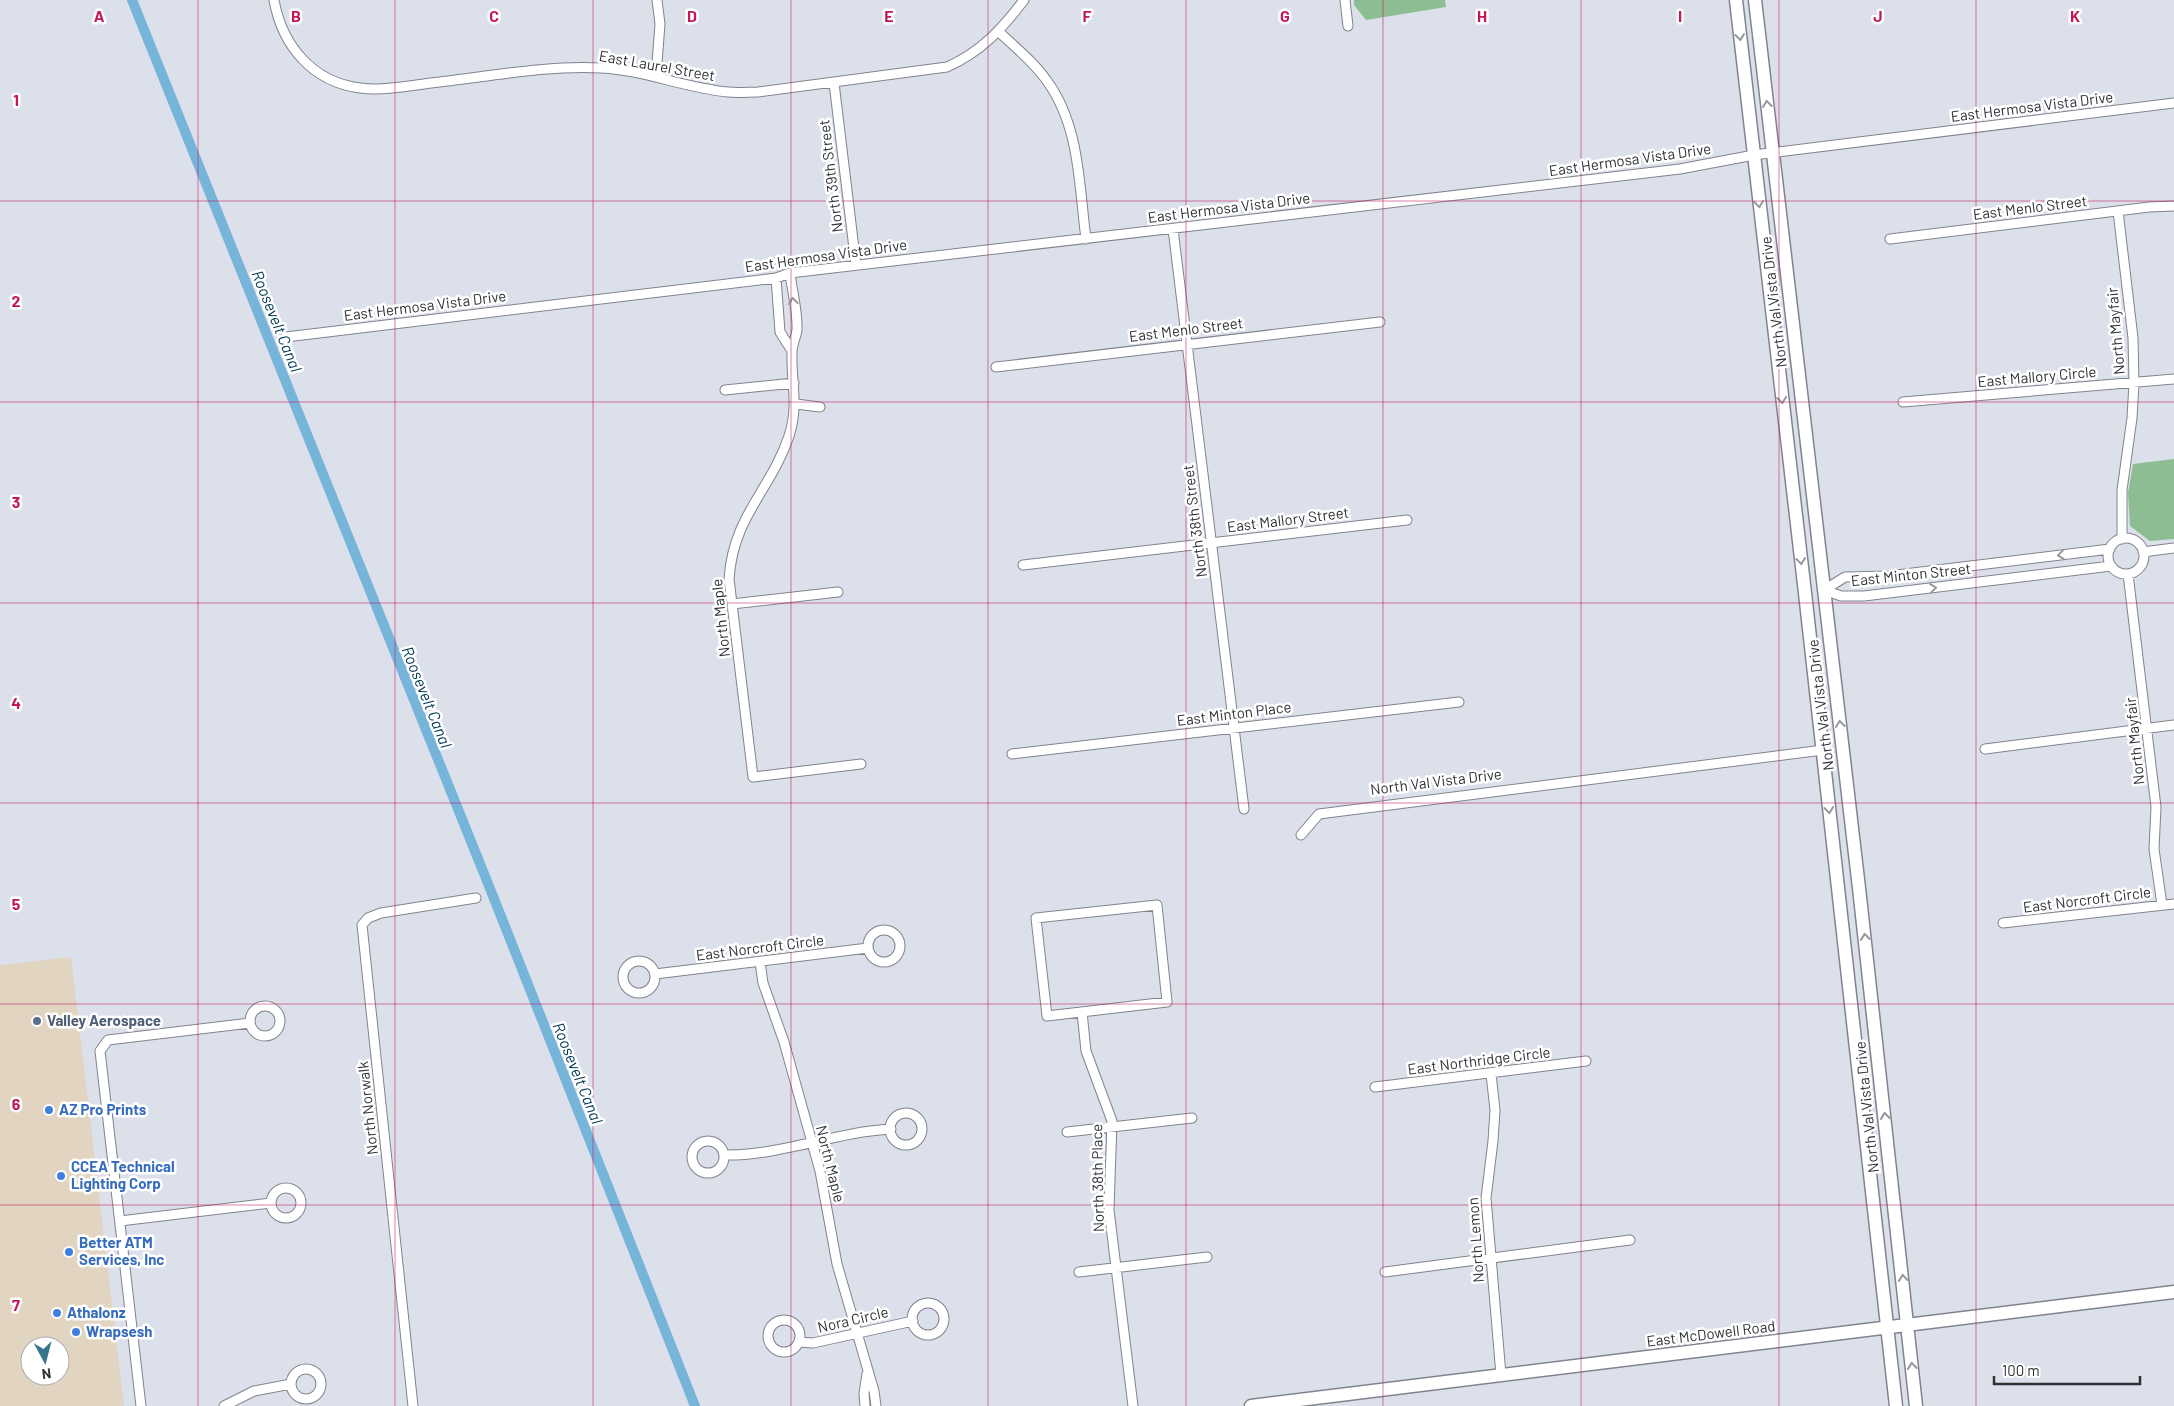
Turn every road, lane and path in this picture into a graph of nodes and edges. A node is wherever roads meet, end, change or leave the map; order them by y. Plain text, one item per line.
1 (274, 0) edge
2 (658, 0) edge
3 (1024, 0) edge
4 (1345, 0) edge
5 (1736, 0) edge
6 (1756, 0) edge
7 (1348, 26) dead end
8 (999, 32) junction
9 (656, 76) junction
10 (834, 83) junction
11 (2174, 103) edge
12 (1773, 153) junction
13 (1754, 155) junction
14 (2174, 206) edge
15 (2118, 211) junction
16 (1174, 229) junction
17 (1086, 239) junction
18 (1890, 239) dead end
19 (856, 265) junction
20 (790, 273) junction
21 (776, 278) junction
22 (1380, 322) dead end
23 (286, 337) dead end
24 (1188, 344) junction
25 (792, 351) junction
26 (996, 367) dead end
27 (2174, 380) edge
28 (794, 383) junction
29 (2134, 383) junction
30 (725, 390) dead end
31 (1903, 402) dead end
32 (796, 404) junction
33 (820, 407) dead end
34 (1808, 455) junction
35 (1789, 458) junction
36 (1812, 481) junction
37 (1792, 484) junction
38 (1407, 520) dead end
39 (1818, 532) junction
40 (1798, 535) junction
41 (2122, 539) junction
42 (1212, 542) junction
43 (2174, 548) edge
44 (2110, 549) junction
45 (2143, 552) junction
46 (1023, 565) dead end
47 (2111, 566) junction
48 (2128, 574) junction
49 (1824, 590) junction
50 (838, 592) dead end
51 (1805, 592) junction
52 (732, 604) junction
53 (1828, 619) junction
54 (1808, 621) junction
55 (1459, 702) dead end
56 (2174, 725) edge
57 (1234, 728) junction
58 (2148, 728) junction
59 (1843, 748) junction
60 (1985, 749) dead end
61 (1823, 750) junction
62 (1012, 754) dead end
63 (861, 764) dead end
64 (1846, 779) junction
65 (1826, 782) junction
66 (1244, 809) dead end
67 (1301, 835) dead end
68 (476, 898) dead end
69 (2174, 904) edge
70 (2162, 905) junction
71 (2003, 924) dead end
72 (868, 948) dead end
73 (760, 962) junction
74 (1868, 965) junction
75 (1847, 967) junction
76 (655, 974) dead end
77 (1082, 1012) junction
78 (250, 1024) dead end
79 (1586, 1061) dead end
80 (1491, 1074) junction
81 (1375, 1087) dead end
82 (1882, 1097) junction
83 (1862, 1100) junction
84 (1192, 1118) dead end
85 (1112, 1127) junction
86 (891, 1129) dead end
87 (1067, 1132) dead end
88 (811, 1142) junction
89 (724, 1155) dead end
90 (271, 1203) dead end
91 (120, 1221) junction
92 (1630, 1240) dead end
93 (1207, 1257) dead end
94 (1490, 1259) junction
95 (1116, 1267) junction
96 (1079, 1272) dead end
97 (1385, 1272) dead end
98 (2174, 1292) edge
99 (913, 1321) dead end
100 (1908, 1326) junction
101 (1887, 1329) junction
102 (856, 1333) junction
103 (799, 1342) dead end
104 (867, 1374) junction
105 (1501, 1375) junction
106 (291, 1384) dead end
107 (141, 1406) edge
108 (224, 1406) edge
109 (413, 1406) edge
110 (865, 1406) edge
111 (876, 1406) edge
112 (1133, 1406) edge
113 (1251, 1406) edge
114 (1896, 1406) edge
115 (1916, 1406) edge

1 - 9 street, East Laurel Street
2 - 9 street
3 - 8 street, East Laurel Street
4 - 7 street
5 -> 13 main road, North Val Vista Drive
12 -> 6 main road, North Val Vista Drive
8 - 10 street, East Laurel Street
8 - 17 street
9 - 10 street, East Laurel Street
10 - 19 street, North 39th Street
11 - 12 street, East Hermosa Vista Drive
12 - 13 street, East Hermosa Vista Drive
12 - 34 main road, North Val Vista Drive
13 - 16 street, East Hermosa Vista Drive
13 -> 35 main road, North Val Vista Drive
14 - 15 street, East Menlo Street
15 - 18 street, East Menlo Street
15 - 29 street, North Mayfair
16 - 17 street, East Hermosa Vista Drive
16 - 24 street, North 38th Street
17 - 19 street, East Hermosa Vista Drive
19 - 20 street, East Hermosa Vista Drive
20 - 21 street, East Hermosa Vista Drive
25 -> 20 street, North Maple
21 - 23 street, East Hermosa Vista Drive
21 - 25 street, North Maple
22 - 24 street, East Menlo Street
24 - 26 street, East Menlo Street
24 - 42 street, North 38th Street
25 - 28 street, North Maple
27 - 29 street, East Mallory Circle
28 - 30 street
28 - 32 street, North Maple
29 - 31 street, East Mallory Circle
29 - 41 street, North Mayfair
32 - 33 street
32 - 52 street, North Maple
34 - 35 main road
34 - 36 main road, North Val Vista Drive
35 - 37 main road, North Val Vista Drive
36 - 37 main road
36 - 39 main road, North Val Vista Drive
37 - 40 main road, North Val Vista Drive
38 - 42 street, East Mallory Street
39 - 40 main road
39 - 49 main road, North Val Vista Drive
40 -> 51 main road, North Val Vista Drive
41 - 44 street
41 - 45 street
42 - 46 street, East Mallory Street
42 - 57 street, North 38th Street
43 - 45 street
44 - 47 street
44 -> 49 street, East Minton Street
45 - 48 street
47 - 48 street
49 -> 47 street, East Minton Street
48 - 58 street, North Mayfair
49 - 51 main road
49 - 53 main road, North Val Vista Drive
50 - 52 street
51 - 54 main road, North Val Vista Drive
52 - 63 street, North Maple
53 - 54 main road
59 -> 53 main road, North Val Vista Drive
54 - 61 main road, North Val Vista Drive
55 - 57 street, East Minton Place
56 - 58 street
57 - 62 street, East Minton Place
57 - 66 street, North 38th Street
58 - 60 street
58 - 70 street, North Mayfair
59 - 61 main road
59 - 64 main road, North Val Vista Drive
61 - 65 main road, North Val Vista Drive
61 - 67 street, North Val Vista Drive
64 - 65 main road
74 -> 64 main road, North Val Vista Drive
65 -> 75 main road, North Val Vista Drive
68 - 109 street, North Norwalk
69 - 70 street, East Norcroft Circle
70 - 71 street, East Norcroft Circle
72 - 73 street, East Norcroft Circle
73 - 76 street, East Norcroft Circle
73 - 88 street, North Maple
74 - 75 main road
74 - 82 main road, North Val Vista Drive
75 - 83 main road, North Val Vista Drive
77 - 77 street
77 - 85 street, North 38th Place
78 - 91 street
79 - 80 street, East Northridge Circle
80 - 81 street, East Northridge Circle
80 - 94 street, North Lemon
82 - 83 main road
100 -> 82 main road, North Val Vista Drive
83 - 101 main road, North Val Vista Drive
84 - 85 street
85 - 87 street
85 - 95 street, North 38th Place
86 - 88 street
88 - 89 street
88 - 102 street, North Maple
90 - 91 street
91 - 107 street
92 - 94 street
93 - 95 street
94 - 97 street
94 - 105 street, North Lemon
95 - 96 street
95 - 112 street, North 38th Place
98 - 100 main road, East McDowell Road
99 - 102 street, Nora Circle
100 - 101 main road, East McDowell Road
115 -> 100 main road, North Val Vista Drive
101 - 105 main road, East McDowell Road
101 - 114 main road, North Val Vista Drive
102 - 103 street, Nora Circle
102 - 104 street, North Maple
104 - 110 street, North Maple
104 - 111 street, North Maple
105 - 113 main road, East McDowell Road
106 - 108 street

